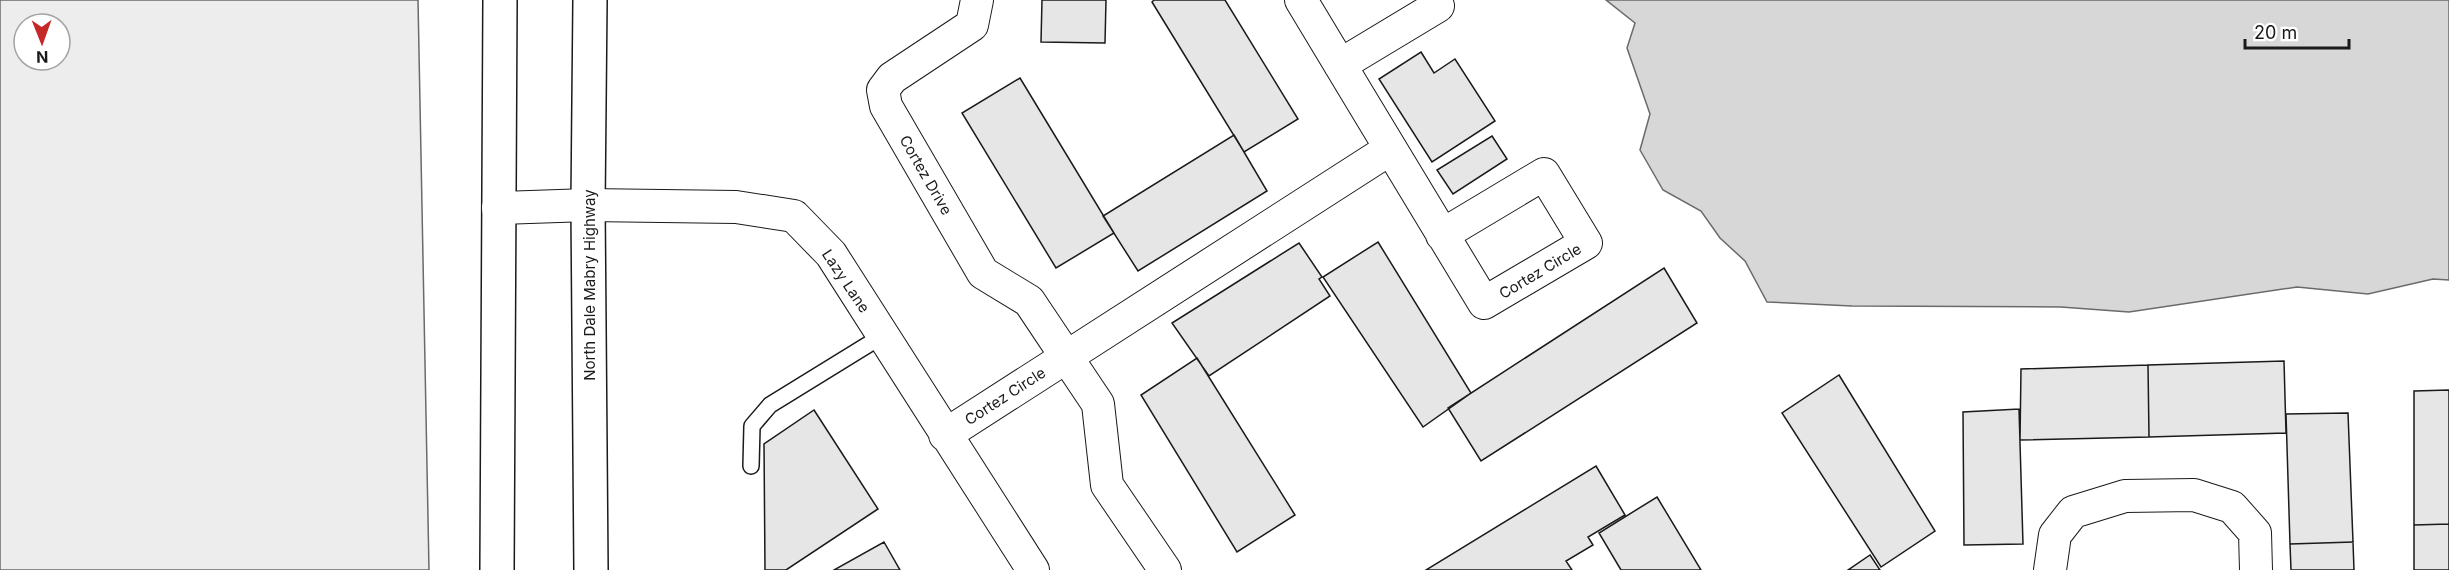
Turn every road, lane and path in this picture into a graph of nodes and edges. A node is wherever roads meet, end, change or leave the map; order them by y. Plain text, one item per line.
1 (500, 0) edge
2 (590, 0) edge
3 (977, 0) edge
4 (1301, 0) edge
5 (1434, 0) edge
6 (1340, 65) junction
7 (1390, 149) junction
8 (588, 205) junction
9 (498, 208) junction
10 (1442, 234) junction
11 (882, 336) junction
12 (1064, 356) junction
13 (945, 435) junction
14 (751, 466) dead end
15 (497, 570) edge
16 (591, 570) edge
17 (1033, 570) edge
18 (1165, 570) edge
19 (2050, 570) edge
20 (2256, 570) edge

1 - 9 main road
2 - 8 main road, North Dale Mabry Highway
3 - 12 street, Cortez Drive
4 - 6 street, Cortez Circle
5 - 6 street
6 - 7 street, Cortez Circle
7 - 10 street, Cortez Circle
7 - 12 street, Cortez Circle
8 - 9 street, Lazy Lane
8 - 11 street, Lazy Lane
8 - 16 main road, North Dale Mabry Highway
9 - 15 main road
10 - 10 street, Cortez Circle
11 - 13 street, Lazy Lane
11 - 14 lane
12 - 13 street, Cortez Circle
12 - 18 street
13 - 17 street, Lazy Lane
19 - 20 street

